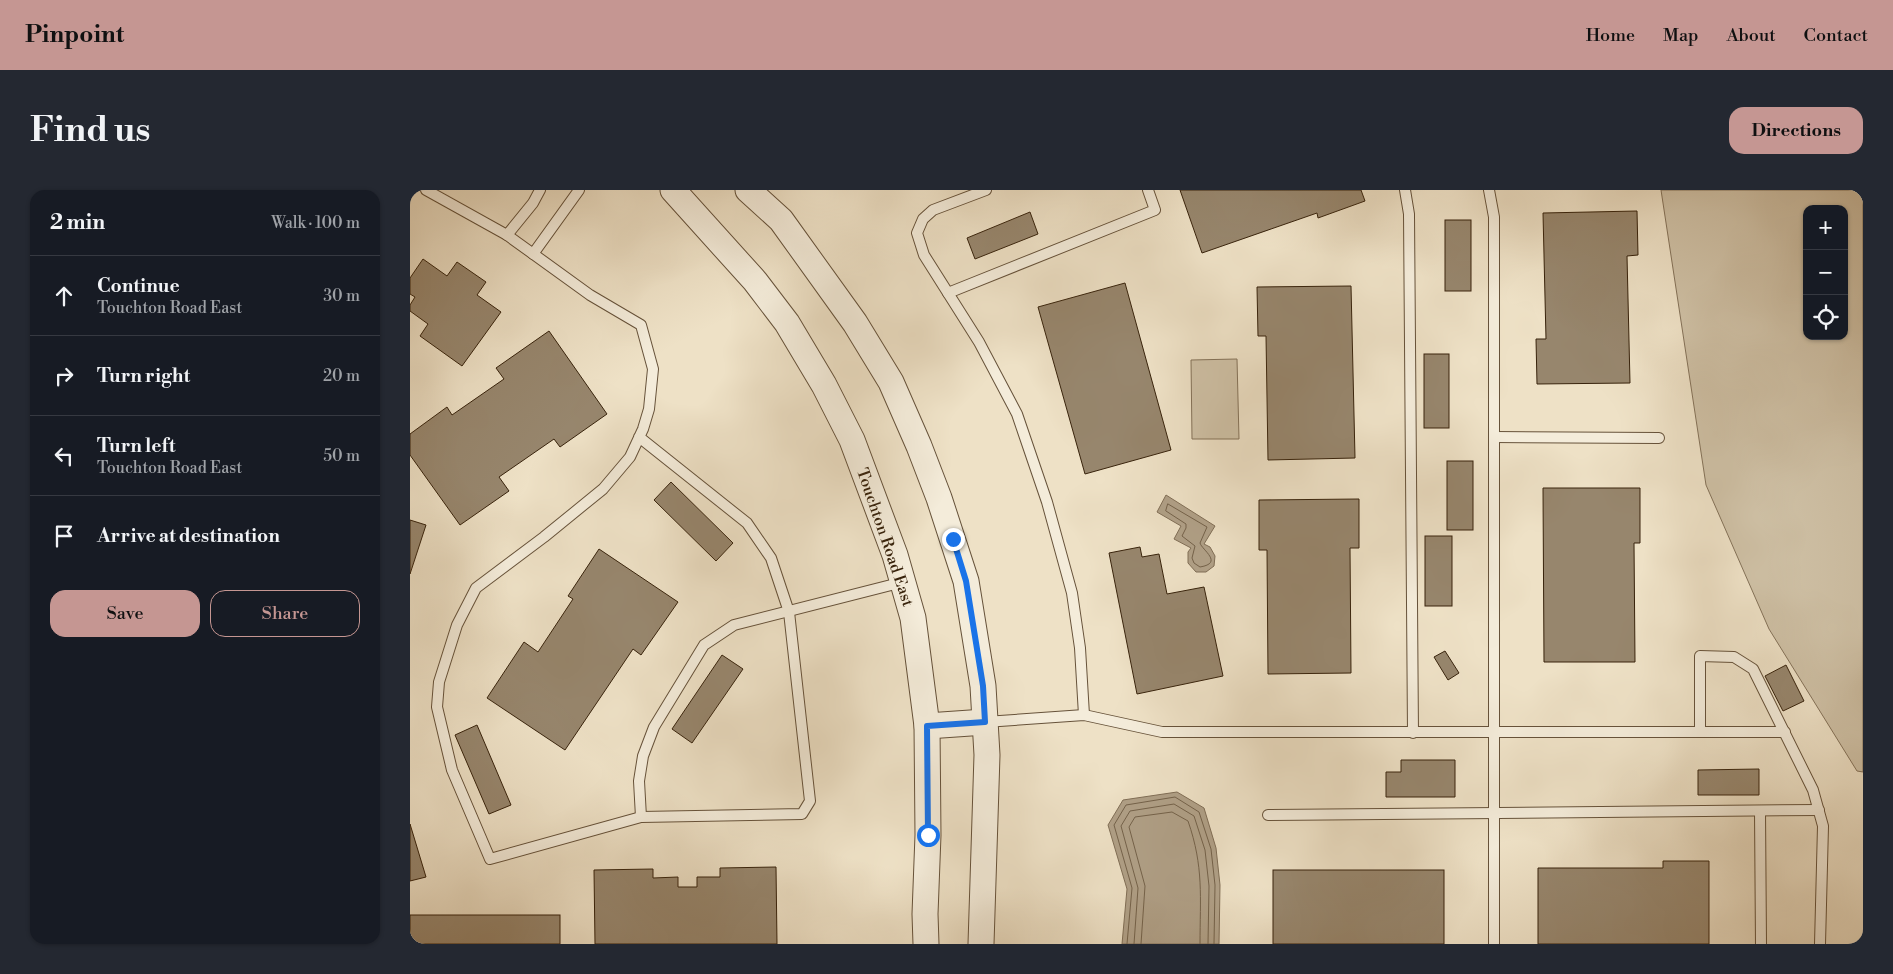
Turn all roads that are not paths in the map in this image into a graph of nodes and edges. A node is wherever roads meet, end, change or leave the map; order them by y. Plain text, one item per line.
1 (426, 190) edge
2 (540, 190) edge
3 (579, 190) edge
4 (673, 190) edge
5 (748, 190) edge
6 (986, 190) edge
7 (1148, 190) edge
8 (1406, 190) edge
9 (1489, 190) edge
10 (507, 235) junction
11 (533, 254) junction
12 (948, 293) junction
13 (639, 437) junction
14 (1494, 437) junction
15 (1659, 438) dead end
16 (904, 582) junction
17 (789, 612) junction
18 (1084, 715) junction
19 (985, 722) junction
20 (927, 726) junction
21 (1413, 732) junction
22 (1494, 732) junction
23 (1700, 732) junction
24 (1785, 732) junction
25 (1819, 810) junction
26 (1760, 811) junction
27 (1494, 813) junction
28 (1268, 815) dead end
29 (642, 818) junction
30 (926, 944) edge
31 (981, 944) edge
32 (1494, 944) edge
33 (1761, 944) edge
34 (1820, 944) edge

1 - 10 lane
2 - 10 lane
3 - 11 lane
4 - 16 street, Touchton Road East
5 - 19 street
6 - 12 lane
7 - 12 lane
8 - 21 lane
9 - 14 lane
10 - 11 lane
11 - 13 lane
12 - 18 lane
13 - 17 lane
13 - 29 lane
14 - 15 lane
14 - 22 lane
16 - 17 lane
16 - 20 street, Touchton Road East
17 - 29 lane
17 - 29 lane
18 - 19 lane
18 - 21 lane
19 - 20 street
19 - 31 street
20 - 30 street, Touchton Road East
21 - 22 lane
22 - 23 lane
22 - 27 lane
23 - 24 lane
23 - 24 lane
24 - 25 lane
25 - 26 lane
25 - 34 lane
26 - 27 lane
26 - 33 lane
27 - 28 lane
27 - 32 lane

